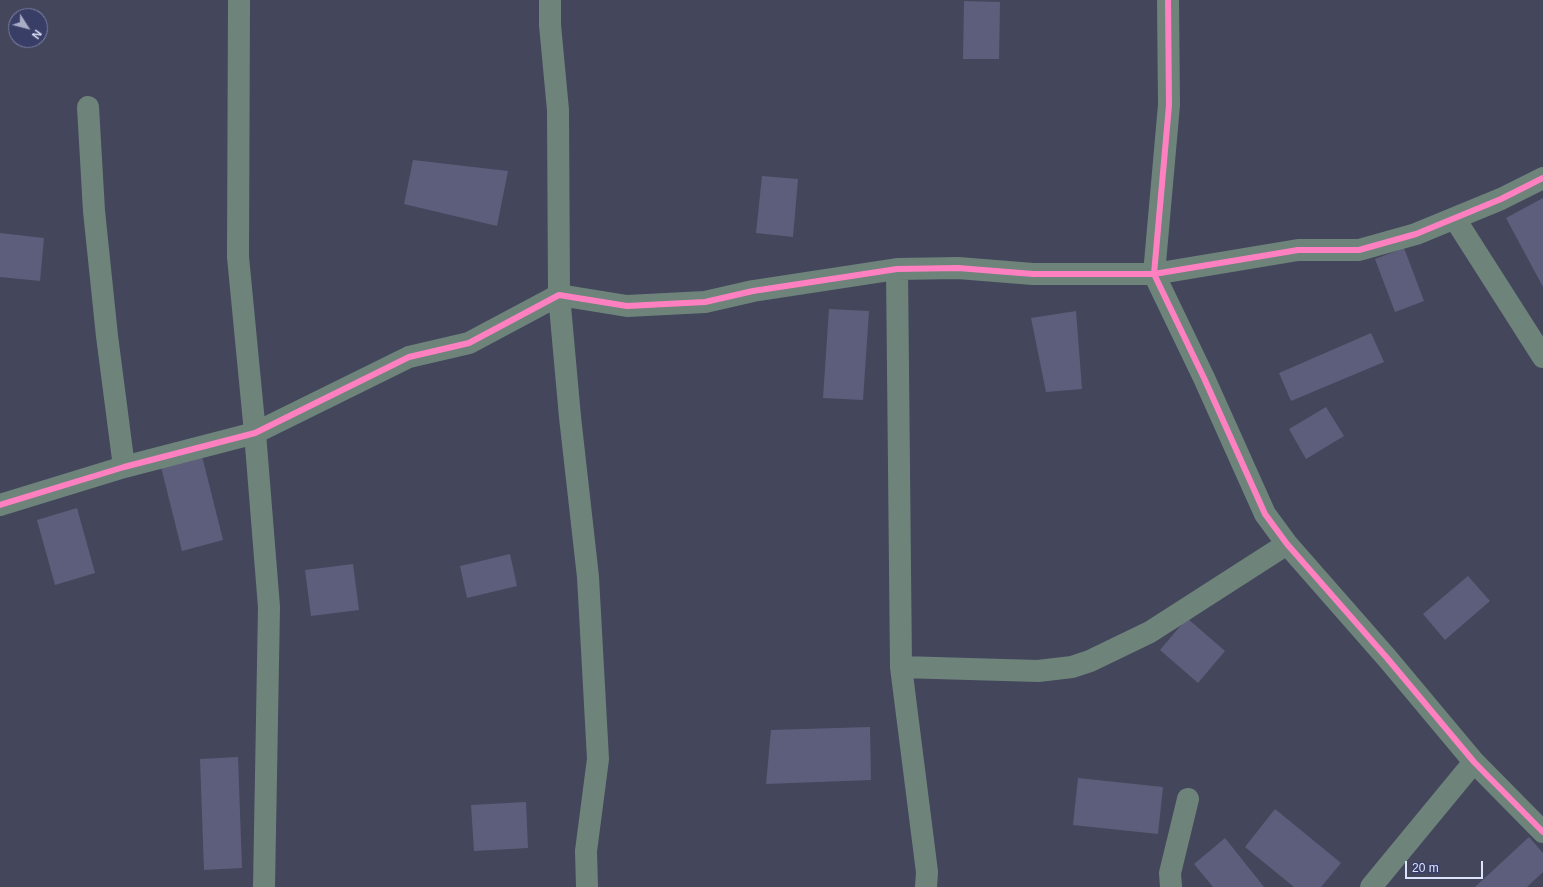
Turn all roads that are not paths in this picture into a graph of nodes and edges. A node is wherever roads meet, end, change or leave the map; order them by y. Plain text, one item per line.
1 (239, 0) edge
2 (550, 0) edge
3 (1168, 0) edge
4 (88, 107) dead end
5 (1543, 178) edge
6 (1455, 219) junction
7 (897, 269) junction
8 (1154, 274) junction
9 (559, 295) junction
10 (1543, 357) edge
11 (255, 433) junction
12 (124, 467) junction
13 (0, 505) edge
14 (1287, 544) junction
15 (901, 667) junction
16 (1474, 762) junction
17 (1188, 799) dead end
18 (1543, 832) edge
19 (264, 887) edge
20 (587, 887) edge
21 (926, 887) edge
22 (1171, 887) edge
23 (1371, 887) edge

1 - 11 street
2 - 9 street
3 - 8 street
4 - 12 street
5 - 6 street
6 - 8 street
6 - 10 street
7 - 8 street
7 - 9 street
7 - 15 street
8 - 14 street
9 - 11 street
9 - 20 street
11 - 12 street
11 - 19 street
12 - 13 street
14 - 15 street
14 - 16 street
15 - 21 street
16 - 18 street
16 - 23 street
17 - 22 street

